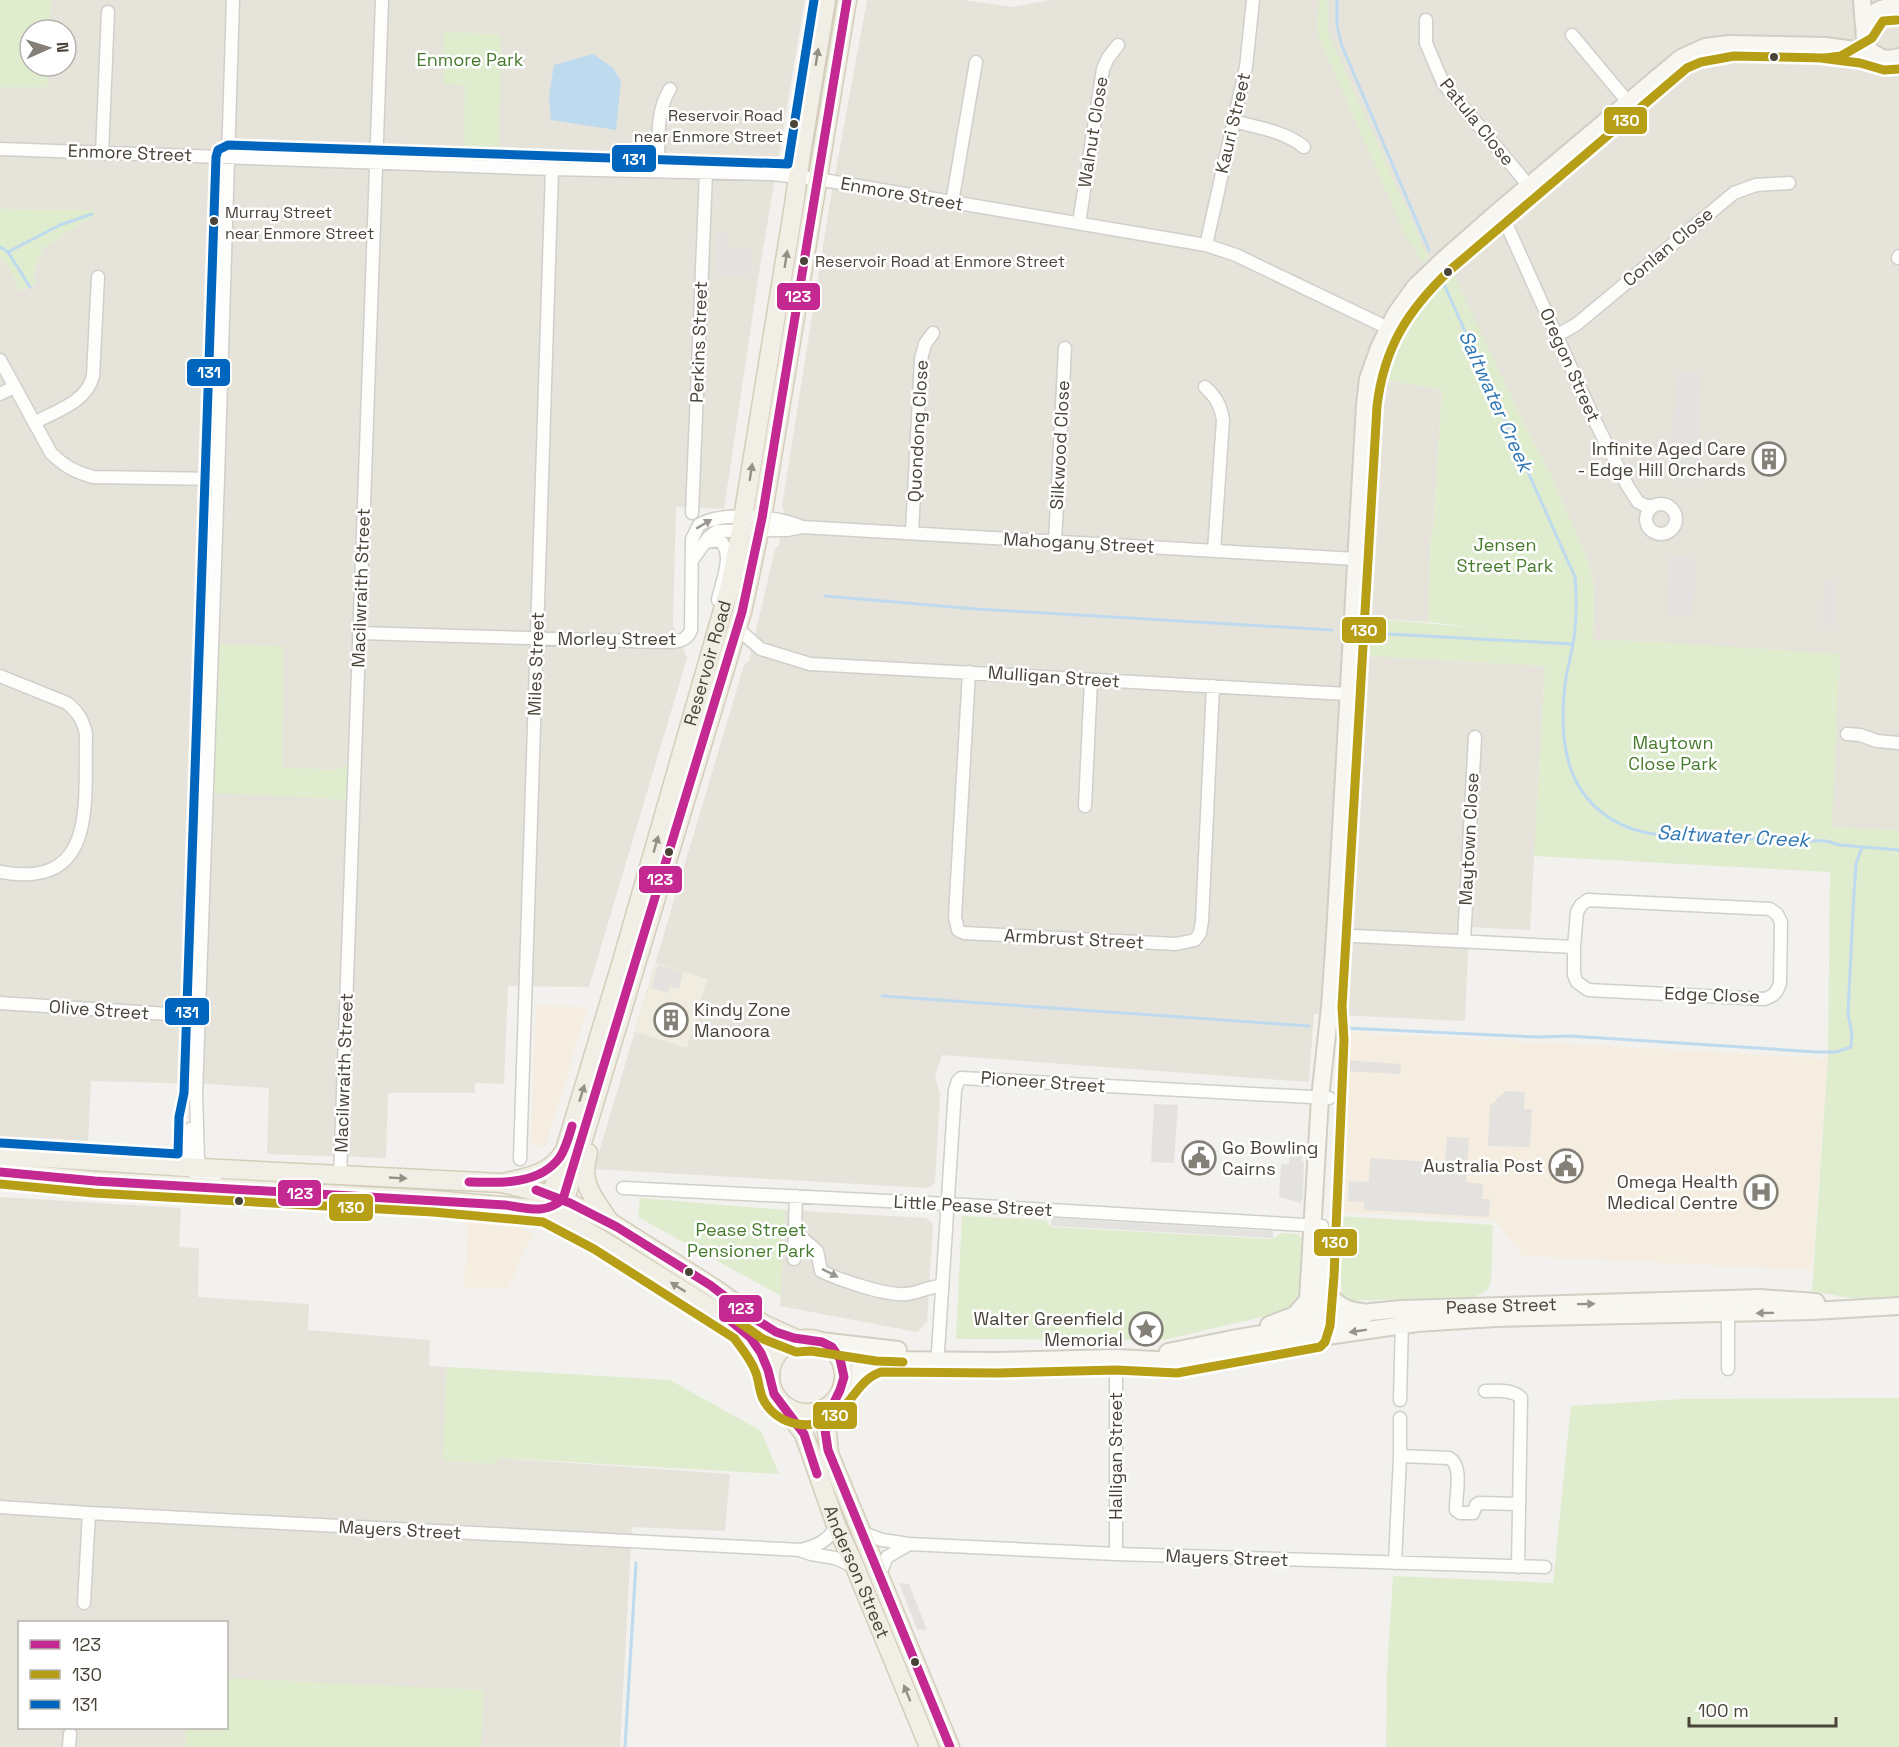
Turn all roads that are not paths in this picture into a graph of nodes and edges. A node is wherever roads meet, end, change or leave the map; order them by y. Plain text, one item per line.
1 (233, 0) edge
2 (382, 0) edge
3 (826, 0) edge
4 (847, 0) edge
5 (1253, 0) edge
6 (1862, 0) edge
7 (1891, 5) edge
8 (108, 12) dead end
9 (1426, 20) dead end
10 (1864, 28) junction
11 (1572, 35) dead end
12 (1118, 45) dead end
13 (1825, 46) junction
14 (1891, 60) edge
15 (976, 62) dead end
16 (670, 89) dead end
17 (1628, 102) junction
18 (1234, 121) junction
19 (1304, 147) dead end
20 (0, 149) edge
21 (102, 154) junction
22 (228, 157) junction
23 (376, 163) junction
24 (552, 169) junction
25 (658, 170) junction
26 (706, 172) junction
27 (798, 177) junction
28 (817, 179) junction
29 (1790, 183) dead end
30 (1529, 186) junction
31 (952, 202) junction
32 (1500, 210) junction
33 (1079, 223) junction
34 (1206, 245) junction
35 (98, 277) dead end
36 (1388, 328) junction
37 (933, 333) dead end
38 (1558, 335) junction
39 (1065, 348) dead end
40 (0, 360) edge
41 (14, 387) junction
42 (1204, 387) dead end
43 (0, 394) edge
44 (34, 423) junction
45 (218, 479) junction
46 (1634, 498) junction
47 (1653, 506) junction
48 (692, 513) dead end
49 (751, 524) junction
50 (1648, 525) junction
51 (912, 533) junction
52 (705, 542) junction
53 (1055, 542) junction
54 (1214, 550) junction
55 (693, 559) junction
56 (1356, 559) junction
57 (719, 628) junction
58 (738, 629) junction
59 (359, 633) junction
60 (537, 638) junction
61 (761, 649) junction
62 (732, 650) junction
63 (969, 672) junction
64 (0, 676) edge
65 (1092, 680) junction
66 (1213, 686) junction
67 (1348, 694) junction
68 (1847, 734) dead end
69 (1475, 737) dead end
70 (1899, 743) edge
71 (1085, 806) dead end
72 (0, 872) edge
73 (1335, 935) junction
74 (1464, 941) junction
75 (1574, 947) junction
76 (0, 1003) edge
77 (199, 1016) junction
78 (605, 1066) junction
79 (1325, 1098) junction
80 (565, 1149) junction
81 (0, 1155) edge
82 (520, 1159) dead end
83 (0, 1162) edge
84 (81, 1166) junction
85 (195, 1168) junction
86 (4, 1172) edge
87 (340, 1176) junction
88 (95, 1181) junction
89 (502, 1183) junction
90 (181, 1187) junction
91 (623, 1188) dead end
92 (295, 1194) junction
93 (796, 1196) junction
94 (554, 1201) junction
95 (948, 1204) junction
96 (610, 1222) junction
97 (1317, 1226) junction
98 (795, 1232) junction
99 (794, 1259) dead end
100 (1322, 1275) junction
101 (942, 1286) junction
102 (1308, 1300) junction
103 (1899, 1306) edge
104 (1866, 1307) junction
105 (1370, 1312) junction
106 (1728, 1313) junction
107 (1402, 1317) junction
108 (1314, 1329) junction
109 (1232, 1339) junction
110 (799, 1340) junction
111 (820, 1341) junction
112 (938, 1356) junction
113 (1116, 1358) junction
114 (1141, 1359) junction
115 (1728, 1369) dead end
116 (770, 1376) junction
117 (1485, 1391) dead end
118 (839, 1394) junction
119 (1400, 1400) dead end
120 (779, 1401) junction
121 (1400, 1418) dead end
122 (1400, 1456) junction
123 (1519, 1504) junction
124 (0, 1507) edge
125 (89, 1513) junction
126 (836, 1525) junction
127 (861, 1532) junction
128 (909, 1544) junction
129 (801, 1550) junction
130 (1116, 1554) junction
131 (1395, 1563) junction
132 (855, 1567) junction
133 (1518, 1567) junction
134 (1545, 1567) dead end
135 (879, 1576) junction
136 (84, 1603) dead end
137 (70, 1734) dead end
138 (69, 1747) edge
139 (929, 1747) edge
140 (950, 1747) edge

1 - 22 street
2 - 23 street, Macilwraith Street
27 -> 3 main road, Reservoir Road
4 - 28 main road, Reservoir Road
5 - 18 street, Kauri Street
6 - 10 street
7 - 10 street
8 - 21 street
9 - 30 street, Patula Close
10 - 13 street
10 - 14 street
11 - 17 street
12 - 33 street, Walnut Close
13 - 14 street
13 - 17 street
15 - 31 street
16 - 25 street
17 - 30 street
18 - 19 street
18 - 34 street, Kauri Street
20 - 21 street, Enmore Street
21 - 22 street, Enmore Street
22 - 23 street, Enmore Street
22 - 45 street
23 - 24 street, Enmore Street
23 - 59 street, Macilwraith Street
24 - 25 street, Enmore Street
24 - 60 street, Miles Street
25 - 26 street, Enmore Street
26 - 27 street, Enmore Street
26 - 48 street, Perkins Street
27 - 28 street, Enmore Street
49 -> 27 main road, Reservoir Road
28 - 31 street, Enmore Street
28 - 49 main road, Reservoir Road
29 - 38 street, Conlan Close
30 - 32 street
31 - 33 street, Enmore Street
32 - 36 street
32 - 38 street, Oregon Street
33 - 34 street, Enmore Street
34 - 36 street, Enmore Street
35 - 44 street
36 - 56 street
37 - 51 street, Quondong Close
38 - 46 street, Oregon Street
39 - 53 street, Silkwood Close
40 - 41 street
41 - 43 street
41 - 44 street
42 - 54 street
44 - 45 street
45 - 77 street
46 - 47 street
46 - 50 street, Oregon Street
47 - 50 street
47 - 50 street
49 - 51 street, Mahogany Street
49 - 52 street
55 -> 49 street, Morley Street
49 - 57 main road, Reservoir Road
49 - 58 main road, Reservoir Road
51 - 53 street, Mahogany Street
52 - 55 street
52 - 57 street
53 - 54 street, Mahogany Street
54 - 56 street, Mahogany Street
55 - 60 street, Morley Street
56 - 67 street
80 -> 57 main road, Reservoir Road
58 - 61 street, Mulligan Street
58 - 62 main road, Reservoir Road
59 - 60 street, Morley Street
59 - 87 street, Macilwraith Street
60 - 82 street, Miles Street
61 - 62 street, Mulligan Street
61 - 63 street, Mulligan Street
62 - 78 main road, Reservoir Road
63 - 65 street, Mulligan Street
63 - 66 street, Armbrust Street
64 - 72 street
65 - 66 street, Mulligan Street
65 - 71 street
66 - 67 street, Mulligan Street
67 - 73 street
68 - 70 street
69 - 74 street, Maytown Close
73 - 74 street
73 - 79 street
74 - 75 street
75 - 75 street, Edge Close
76 - 77 street, Olive Street
77 - 85 street
78 - 94 main road, Reservoir Road
78 - 96 main road
79 - 95 street, Pioneer Street
79 - 97 street
80 - 89 main road
80 - 94 main road, Reservoir Road
81 - 84 main road
83 - 84 main road
84 - 85 main road
84 - 86 main road
84 - 88 main road
84 - 90 main road
85 - 87 main road
85 - 92 street
86 - 88 main road
87 -> 89 main road
88 - 90 main road
89 - 94 main road
90 - 92 main road
91 - 93 street, Little Pease Street
92 - 94 main road
93 - 95 street, Little Pease Street
93 - 98 street
94 - 96 main road
116 -> 94 main road
95 - 97 street, Little Pease Street
95 - 101 street, Pioneer Street
96 - 110 main road
97 - 100 street
97 - 102 street
98 - 99 street
98 -> 101 street
100 - 105 street
100 - 108 street
101 - 112 street, Pioneer Street
102 - 108 street
102 - 109 street
103 - 104 street, Pease Street
104 -> 106 street, Pease Street
107 -> 104 street, Pease Street
105 - 107 street, Pease Street
105 - 108 street, Pease Street
106 - 107 street, Pease Street
106 - 115 street
107 -> 108 street, Pease Street
107 - 119 street
108 - 109 street, Pease Street
108 - 114 street, Pease Street
109 - 114 street, Pease Street
110 - 111 main road
110 - 116 main road
111 - 112 street, Pease Street
111 - 118 main road
112 - 113 street, Pease Street
112 - 118 street, Pease Street
113 - 114 street, Pease Street
113 - 130 street, Halligan Street
116 - 120 main road
117 - 123 street
118 - 120 main road
118 - 127 main road, Anderson Street
120 - 126 main road, Anderson Street
121 - 122 street
122 - 123 street
122 - 131 street
123 - 133 street
124 - 125 street, Mayers Street
125 - 129 street, Mayers Street
125 - 136 street
126 - 129 street, Mayers Street
126 - 132 main road, Anderson Street
127 - 128 street, Mayers Street
127 - 135 main road, Anderson Street
128 - 130 street, Mayers Street
128 - 135 street
129 - 132 street, Mayers Street
130 - 131 street, Mayers Street
131 - 133 street, Mayers Street
139 -> 132 main road, Anderson Street
133 - 134 street, Mayers Street
135 - 140 main road, Anderson Street
137 - 138 street

